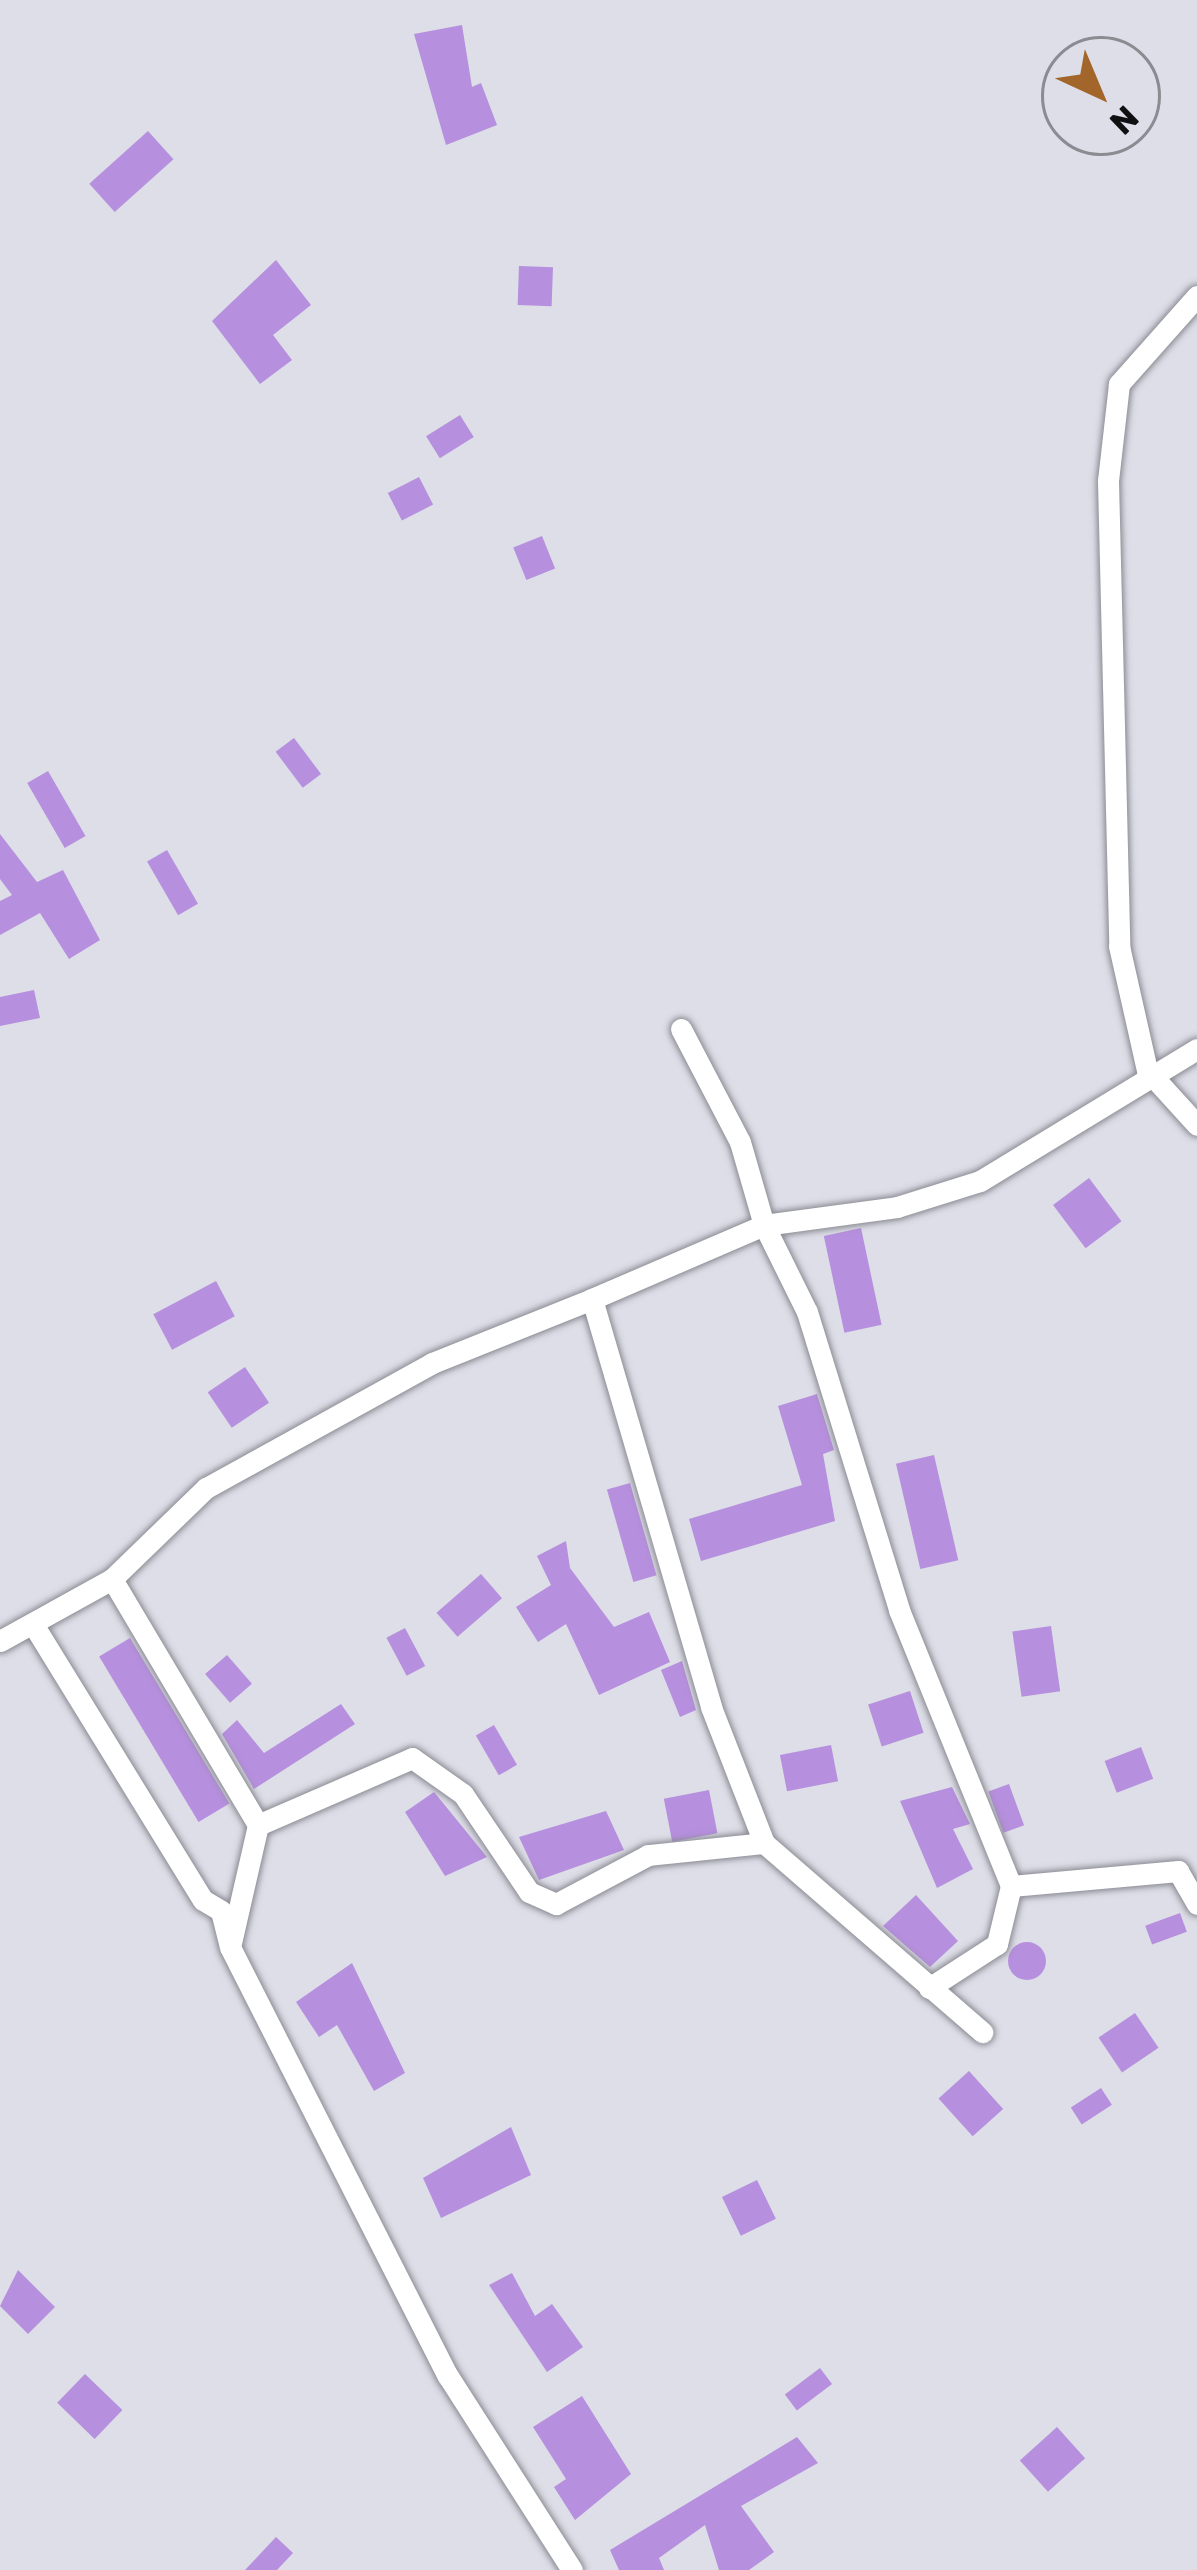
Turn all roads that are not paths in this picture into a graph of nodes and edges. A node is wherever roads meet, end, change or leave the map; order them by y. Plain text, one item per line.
1 (1197, 296) edge
2 (680, 1029) dead end
3 (1197, 1049) edge
4 (1148, 1070) junction
5 (1197, 1125) edge
6 (764, 1225) junction
7 (592, 1299) junction
8 (112, 1579) junction
9 (36, 1629) junction
10 (0, 1641) edge
11 (258, 1825) junction
12 (764, 1844) junction
13 (1011, 1886) junction
14 (1197, 1904) edge
15 (230, 1947) junction
16 (929, 1988) junction
17 (982, 2032) dead end
18 (566, 2566) edge

1 - 4 street
2 - 6 street
3 - 4 street
4 - 5 street
4 - 6 street
6 - 7 street
6 - 13 street
7 - 8 street
7 - 12 street
8 - 9 street
8 - 11 street
9 - 10 street
9 - 15 street
11 - 12 street
11 - 15 street
12 - 16 street
13 - 14 street
13 - 16 street
15 - 18 street
16 - 17 street

